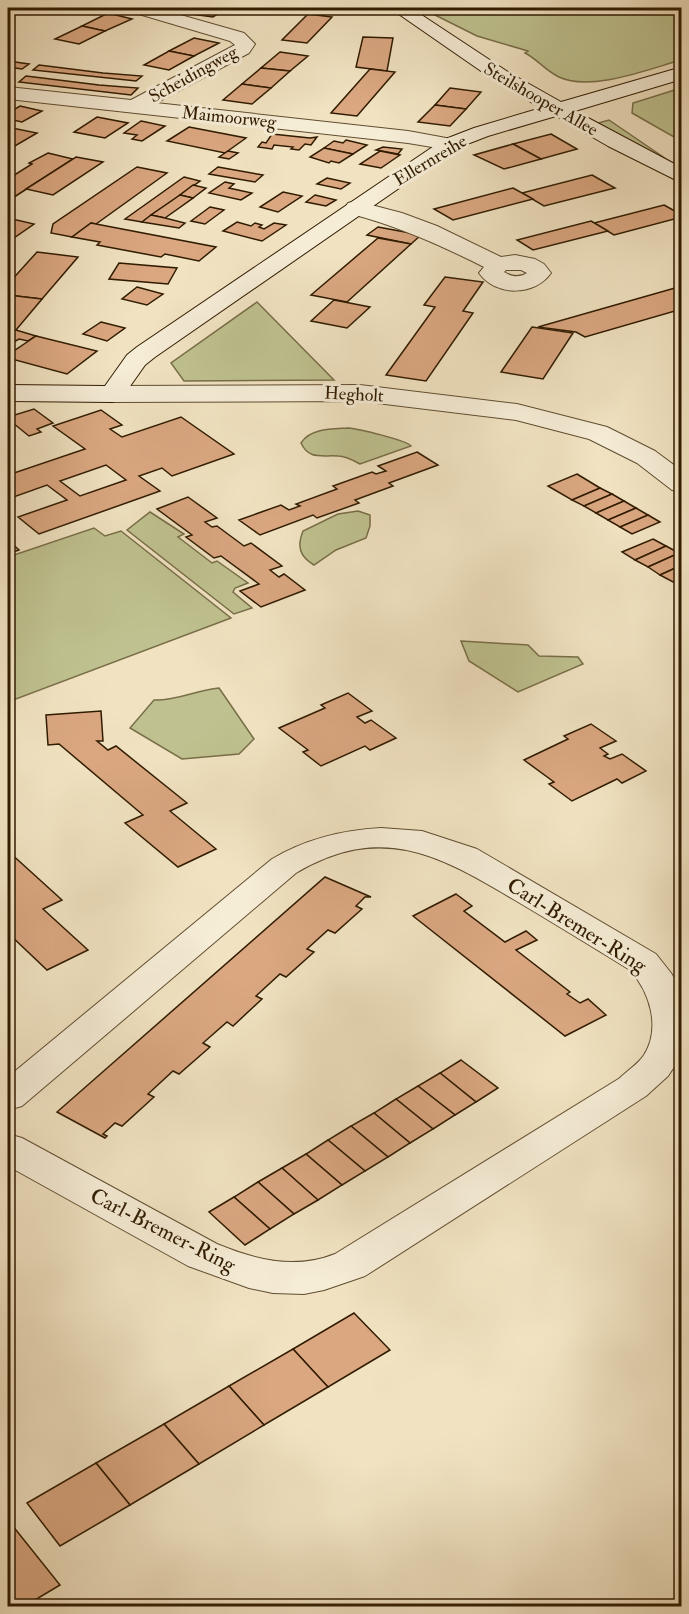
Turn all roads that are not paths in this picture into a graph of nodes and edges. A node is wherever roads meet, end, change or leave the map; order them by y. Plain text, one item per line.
1 (138, 8) edge
2 (403, 10) edge
3 (504, 56) dead end
4 (681, 73) edge
5 (567, 90) dead end
6 (8, 93) edge
7 (587, 100) junction
8 (134, 107) junction
9 (558, 109) junction
10 (613, 114) dead end
11 (654, 140) dead end
12 (450, 144) junction
13 (681, 160) edge
14 (681, 177) edge
15 (356, 208) junction
16 (498, 265) dead end
17 (8, 393) edge
18 (112, 394) junction
19 (681, 484) edge
20 (8, 1097) edge
21 (8, 1148) edge

1 - 8 street, Scheidingweg
2 - 3 street, Steilshooper Allee
2 - 9 street, Steilshooper Allee
4 - 7 street, Ellernreihe
5 - 7 street, Steilshooper Allee
6 - 8 street, Maimoorweg
7 - 9 street, Ellernreihe
7 - 10 street, Steilshooper Allee
8 - 12 street, Maimoorweg
9 - 12 street, Ellernreihe
9 - 14 street, Steilshooper Allee
11 - 13 street
12 - 15 street, Ellernreihe
15 - 16 street, Ellernreihe
15 - 18 street, Ellernreihe
17 - 18 street, Hegholt
18 - 19 street, Hegholt
20 - 21 street, Carl-Bremer-Ring

